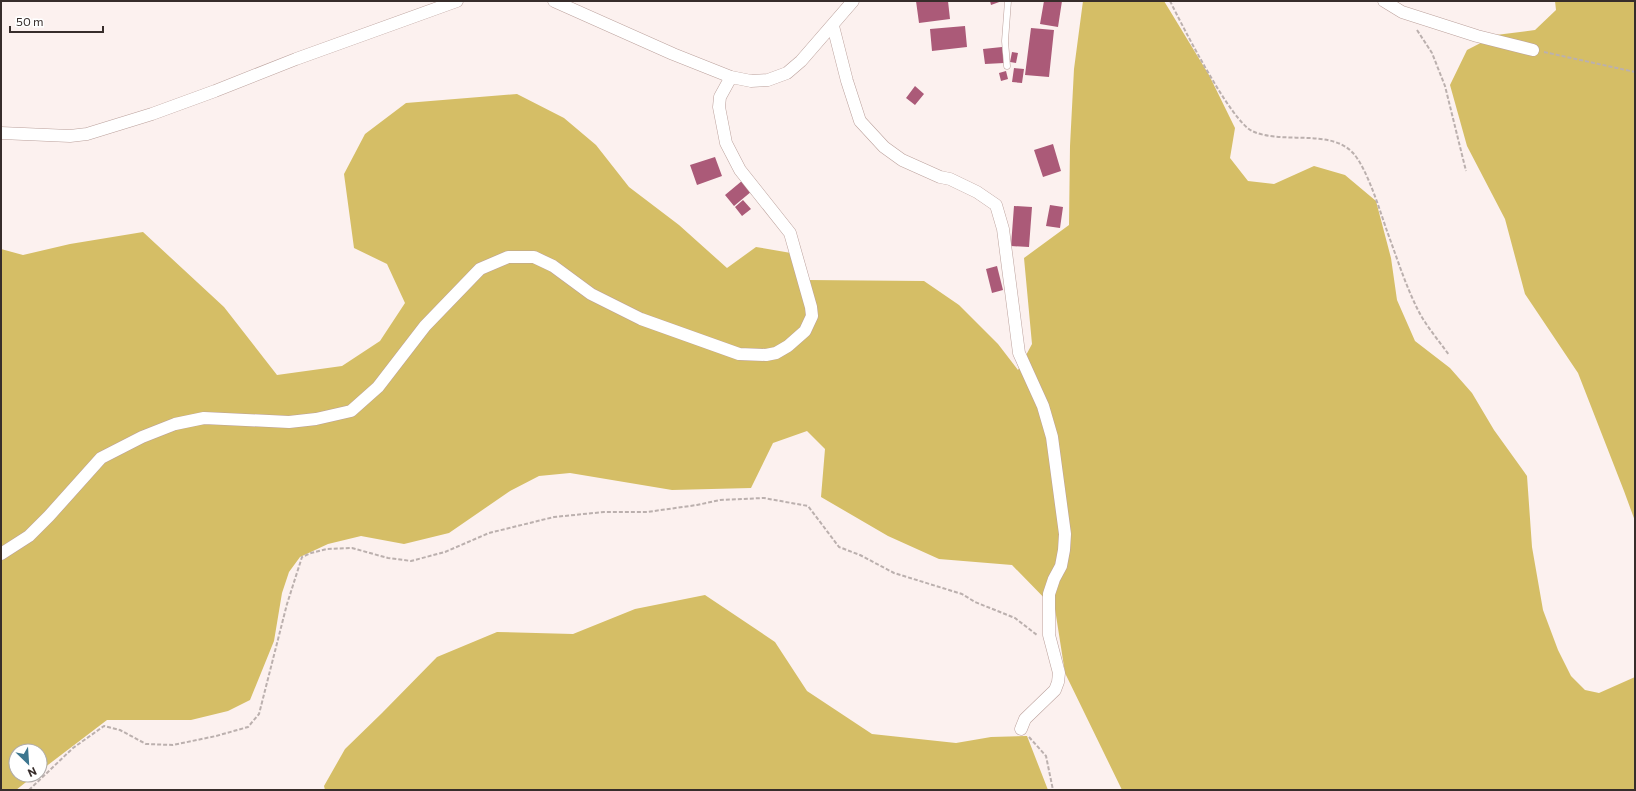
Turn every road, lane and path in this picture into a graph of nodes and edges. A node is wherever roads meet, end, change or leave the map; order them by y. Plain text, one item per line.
1 (457, 1) edge
2 (554, 1) edge
3 (853, 1) edge
4 (1008, 1) edge
5 (1170, 1) edge
6 (1384, 1) edge
7 (1406, 14) junction
8 (833, 26) junction
9 (1533, 50) joint
10 (1007, 66) dead end
11 (1635, 72) edge
12 (731, 77) junction
13 (1, 133) edge
14 (1466, 171) dead end
15 (1449, 355) dead end
16 (1, 554) edge
17 (1051, 646) junction
18 (1022, 729) joint
19 (29, 790) edge
20 (1053, 790) edge

1 - 13 street
2 - 12 street
3 - 8 street
4 - 10 lane
5 - 15 path
6 - 7 street
7 - 9 street
7 - 14 path
8 - 12 street
8 - 17 street
9 - 11 path
12 - 16 street
17 - 18 street
17 - 19 path
18 - 20 path

